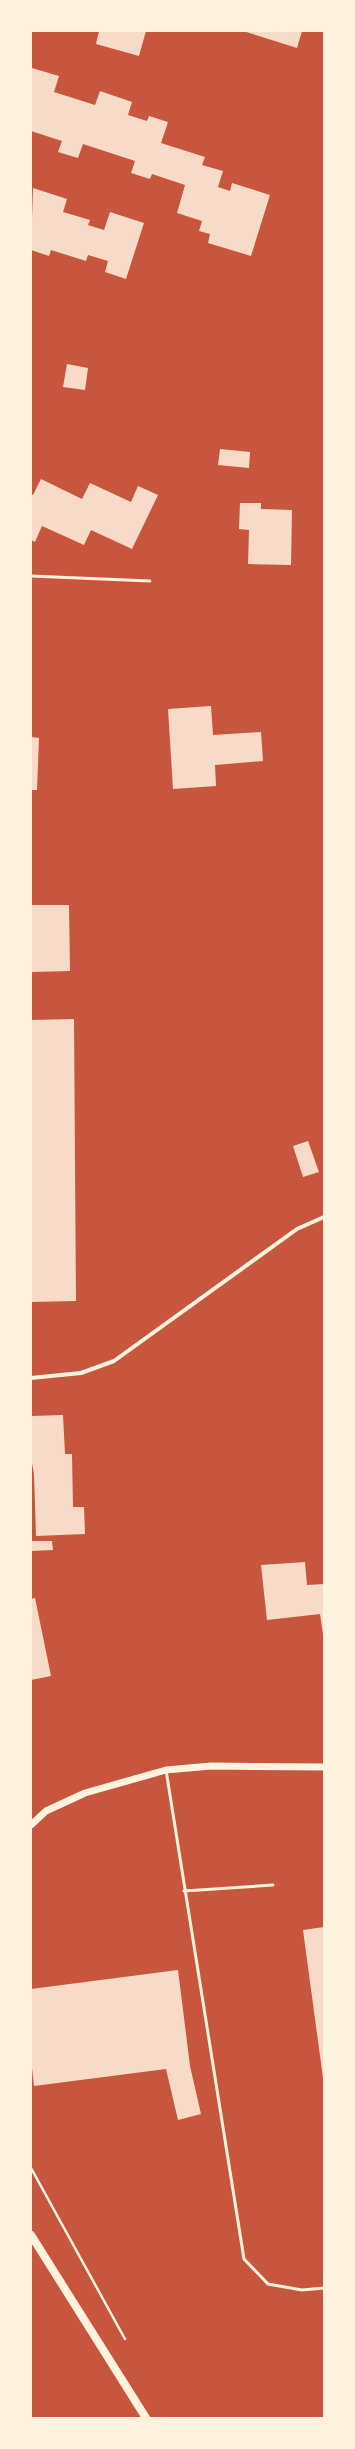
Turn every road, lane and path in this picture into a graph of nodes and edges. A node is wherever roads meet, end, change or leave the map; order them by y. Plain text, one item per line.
1 (31, 576) edge
2 (150, 581) dead end
3 (324, 1217) edge
4 (31, 1378) edge
5 (324, 1767) edge
6 (166, 1770) junction
7 (31, 1825) edge
8 (273, 1885) dead end
9 (184, 1891) junction
10 (31, 2168) edge
11 (31, 2235) edge
12 (324, 2288) edge
13 (126, 2342) dead end
14 (146, 2418) edge

1 - 2 lane
3 - 4 street
5 - 6 street
6 - 7 street
6 - 9 lane
8 - 9 lane
9 - 12 lane
10 - 13 path
11 - 14 main road

